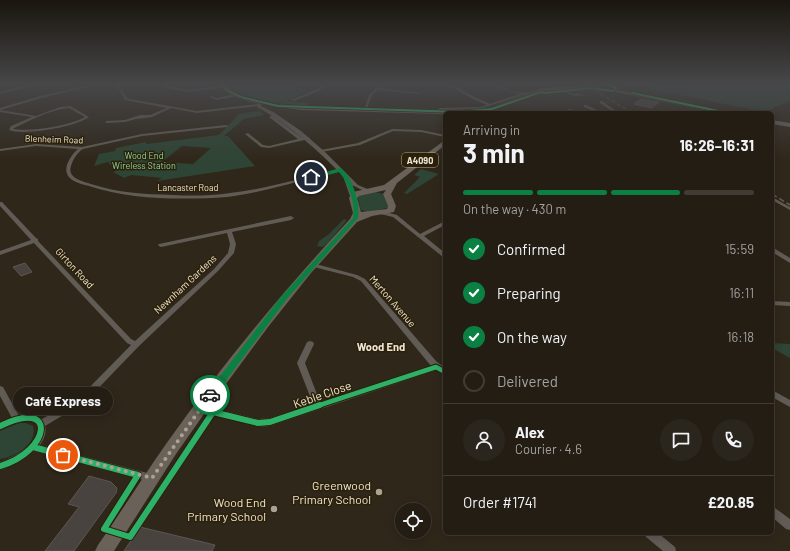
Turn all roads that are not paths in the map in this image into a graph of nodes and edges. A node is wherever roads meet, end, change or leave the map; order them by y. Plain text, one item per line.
1 (0, 110) edge
2 (56, 110) edge
3 (75, 110) edge
4 (167, 110) edge
5 (182, 110) edge
6 (215, 110) edge
7 (269, 110) edge
8 (355, 110) edge
9 (365, 110) joint
10 (569, 110) dead end
11 (438, 111) joint
12 (443, 111) edge
13 (575, 111) edge
14 (36, 117) junction
15 (107, 122) dead end
16 (774, 122) edge
17 (790, 125) edge
18 (226, 126) dead end
19 (247, 134) dead end
20 (443, 136) edge
21 (305, 139) junction
22 (443, 144) edge
23 (82, 148) junction
24 (0, 150) edge
25 (321, 151) junction
26 (340, 170) junction
27 (347, 178) junction
28 (397, 181) junction
29 (377, 190) junction
30 (368, 191) junction
31 (387, 194) junction
32 (774, 199) edge
33 (0, 203) edge
34 (392, 206) junction
35 (355, 208) junction
36 (790, 209) edge
37 (382, 213) junction
38 (291, 218) dead end
39 (398, 218) junction
40 (443, 224) edge
41 (229, 231) junction
42 (420, 236) junction
43 (36, 240) junction
44 (161, 245) dead end
45 (774, 250) edge
46 (0, 253) edge
47 (443, 254) edge
48 (790, 262) edge
49 (312, 265) junction
50 (774, 303) edge
51 (790, 304) edge
52 (136, 344) junction
53 (310, 344) dead end
54 (436, 366) junction
55 (443, 371) edge
56 (0, 389) edge
57 (774, 394) edge
58 (790, 404) edge
59 (318, 406) junction
60 (201, 408) junction
61 (17, 419) junction
62 (41, 424) junction
63 (0, 426) edge
64 (33, 447) junction
65 (0, 466) edge
66 (152, 478) junction
67 (774, 513) edge
68 (790, 525) edge
69 (652, 535) edge
70 (104, 551) edge
71 (671, 551) edge

1 - 14 street
2 - 14 street
3 - 14 street
4 - 15 street
5 - 6 street
7 - 21 street
8 - 9 main road
9 - 11 main road
10 - 13 street
11 - 12 main road
16 - 17 main road
18 - 23 street, Blenheim Road
19 - 21 street
20 - 25 street
21 - 25 street
22 - 28 main road, A4090
23 - 24 street, Blenheim Road
23 - 26 street, Lancaster Road
25 - 26 street
26 - 27 street
27 - 30 street
27 - 35 street
28 - 29 main road, A4090
28 - 31 main road, A4090
29 - 30 main road
29 - 31 main road
30 - 35 main road
31 - 34 main road
32 - 36 street
33 - 43 street, Girton Road
34 - 37 main road
34 - 39 street
35 - 37 main road
35 - 49 main road
37 - 39 street
38 - 41 street
39 - 42 street
40 - 42 street
41 - 44 street
41 - 52 street, Newnham Gardens
42 - 47 street
43 - 46 street
43 - 52 street, Girton Road
45 - 48 street
49 - 54 street, Merton Avenue
49 - 60 main road
50 - 51 street
52 - 62 street
53 - 59 street
54 - 55 street, Merton Avenue
54 - 59 street, Keble Close
56 - 61 street
57 - 58 street
59 - 60 street, Keble Close
60 - 66 main road
61 - 62 street
61 - 63 street
62 - 64 street
64 - 65 street
64 - 66 street
66 - 70 main road
67 - 68 street
69 - 71 street

